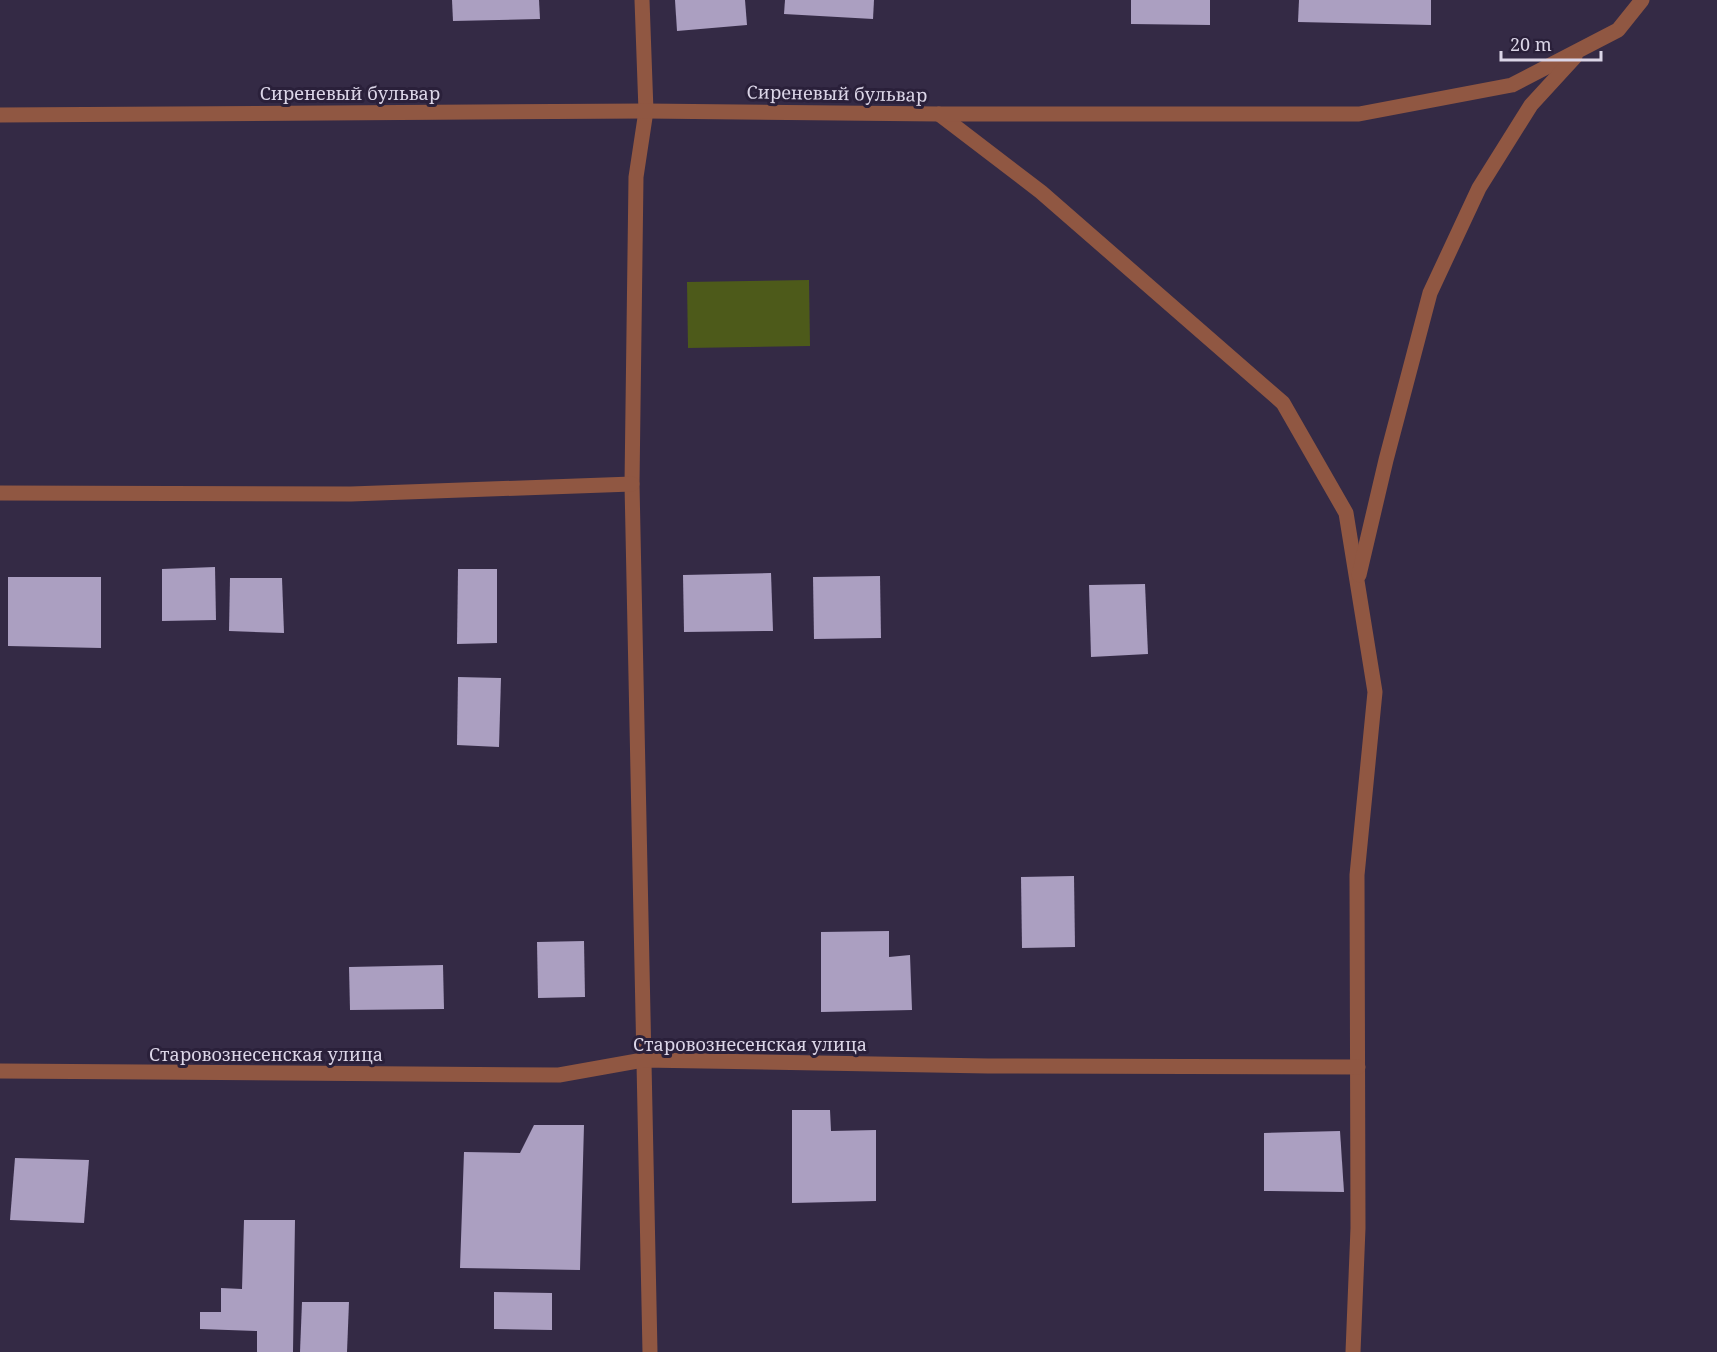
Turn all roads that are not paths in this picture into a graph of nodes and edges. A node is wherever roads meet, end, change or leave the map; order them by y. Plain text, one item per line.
1 (642, 0) edge
2 (1642, 0) edge
3 (1582, 49) junction
4 (646, 111) junction
5 (939, 114) junction
6 (0, 116) edge
7 (632, 484) junction
8 (0, 493) edge
9 (1357, 583) junction
10 (643, 1060) junction
11 (1358, 1067) junction
12 (0, 1071) edge
13 (650, 1352) edge
14 (1353, 1352) edge

1 - 4 street
2 - 3 street, Сиреневый бульвар
3 - 5 street, Сиреневый бульвар
3 - 9 street
4 - 5 street, Сиреневый бульвар
4 - 6 street, Сиреневый бульвар
4 - 7 street
5 - 9 street
7 - 8 street
7 - 10 street
9 - 11 street
10 - 11 street, Старовознесенская улица
10 - 12 street, Старовознесенская улица
10 - 13 street
11 - 14 street

